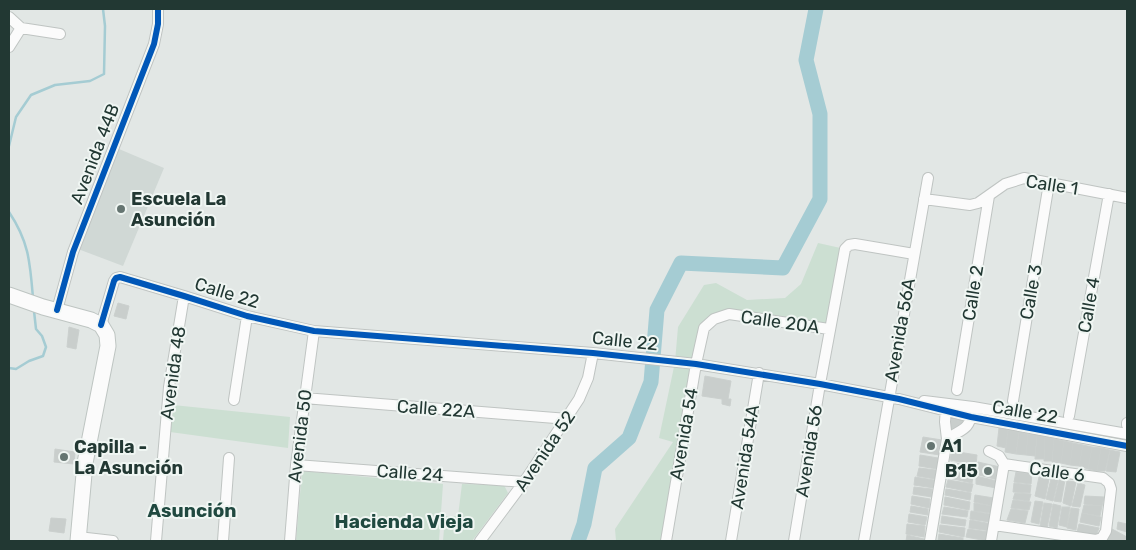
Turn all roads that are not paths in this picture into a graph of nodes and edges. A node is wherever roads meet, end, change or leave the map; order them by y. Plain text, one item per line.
1 (158, 9) edge
2 (9, 17) edge
3 (21, 28) junction
4 (60, 34) dead end
5 (9, 47) edge
6 (928, 178) dead end
7 (1049, 183) junction
8 (1109, 194) junction
9 (989, 196) junction
10 (1127, 198) edge
11 (924, 199) junction
12 (914, 254) junction
13 (184, 296) junction
14 (15, 298) edge
15 (50, 309) junction
16 (247, 316) junction
17 (704, 328) joint
18 (830, 329) junction
19 (104, 330) junction
20 (314, 331) junction
21 (593, 353) junction
22 (696, 364) junction
23 (759, 373) junction
24 (820, 384) junction
25 (957, 390) dead end
26 (888, 397) junction
27 (304, 398) junction
28 (234, 400) dead end
29 (1013, 401) dead end
30 (973, 406) junction
31 (946, 407) junction
32 (1069, 416) dead end
33 (971, 417) junction
34 (568, 419) junction
35 (1127, 434) edge
36 (947, 439) junction
37 (1127, 446) edge
38 (989, 451) dead end
39 (229, 458) dead end
40 (1004, 464) junction
41 (296, 465) junction
42 (524, 482) junction
43 (994, 525) junction
44 (78, 539) edge
45 (113, 541) edge
46 (156, 541) edge
47 (223, 541) edge
48 (290, 541) edge
49 (480, 541) edge
50 (666, 541) edge
51 (731, 541) edge
52 (794, 541) edge
53 (864, 541) edge
54 (930, 541) edge
55 (991, 541) edge

1 - 15 street, Avenida 44B
2 - 3 street
3 - 4 street
3 - 5 street
6 - 11 street, Avenida 56A
7 - 8 street, Calle 1
7 - 9 street, Calle 1
7 - 29 street, Calle 3
8 - 10 street, Calle 1
8 - 32 street, Calle 4
9 - 11 street, Calle 1
9 - 25 street, Calle 2
11 - 12 street, Avenida 56A
12 - 18 street, Avenida 56
12 - 26 street, Avenida 56A
13 - 16 street, Calle 22
13 - 19 street, Calle 22
13 - 46 street, Avenida 48
14 - 15 street
15 - 19 street
16 - 20 street, Calle 22
16 - 28 street
17 - 18 street, Calle 20A
17 - 22 street, Avenida 54
18 - 24 street, Avenida 56
19 - 44 street
20 - 21 street, Calle 22
20 - 27 street, Avenida 50
21 - 22 street, Calle 22
21 - 34 street, Avenida 52
22 - 23 street, Calle 22
22 - 50 street, Avenida 54
23 - 24 street, Calle 22
23 - 51 street, Avenida 54A
24 - 26 street, Calle 22
24 - 52 street, Avenida 56
26 - 31 street, Calle 22
26 - 53 street, Avenida 56A
27 - 34 street, Calle 22A
27 - 41 street, Avenida 50
30 - 31 street, Calle 22
30 - 33 street
30 - 35 street, Calle 22
31 - 33 street, Calle 22
31 - 36 street
33 - 36 street
33 - 37 street, Calle 22
34 - 42 street, Avenida 52
36 - 54 street
38 - 40 street
39 - 47 street
40 - 43 street
40 - 43 street, Calle 6
41 - 42 street, Calle 24
41 - 48 street, Avenida 50
42 - 49 street, Avenida 52
43 - 55 street
44 - 45 street

